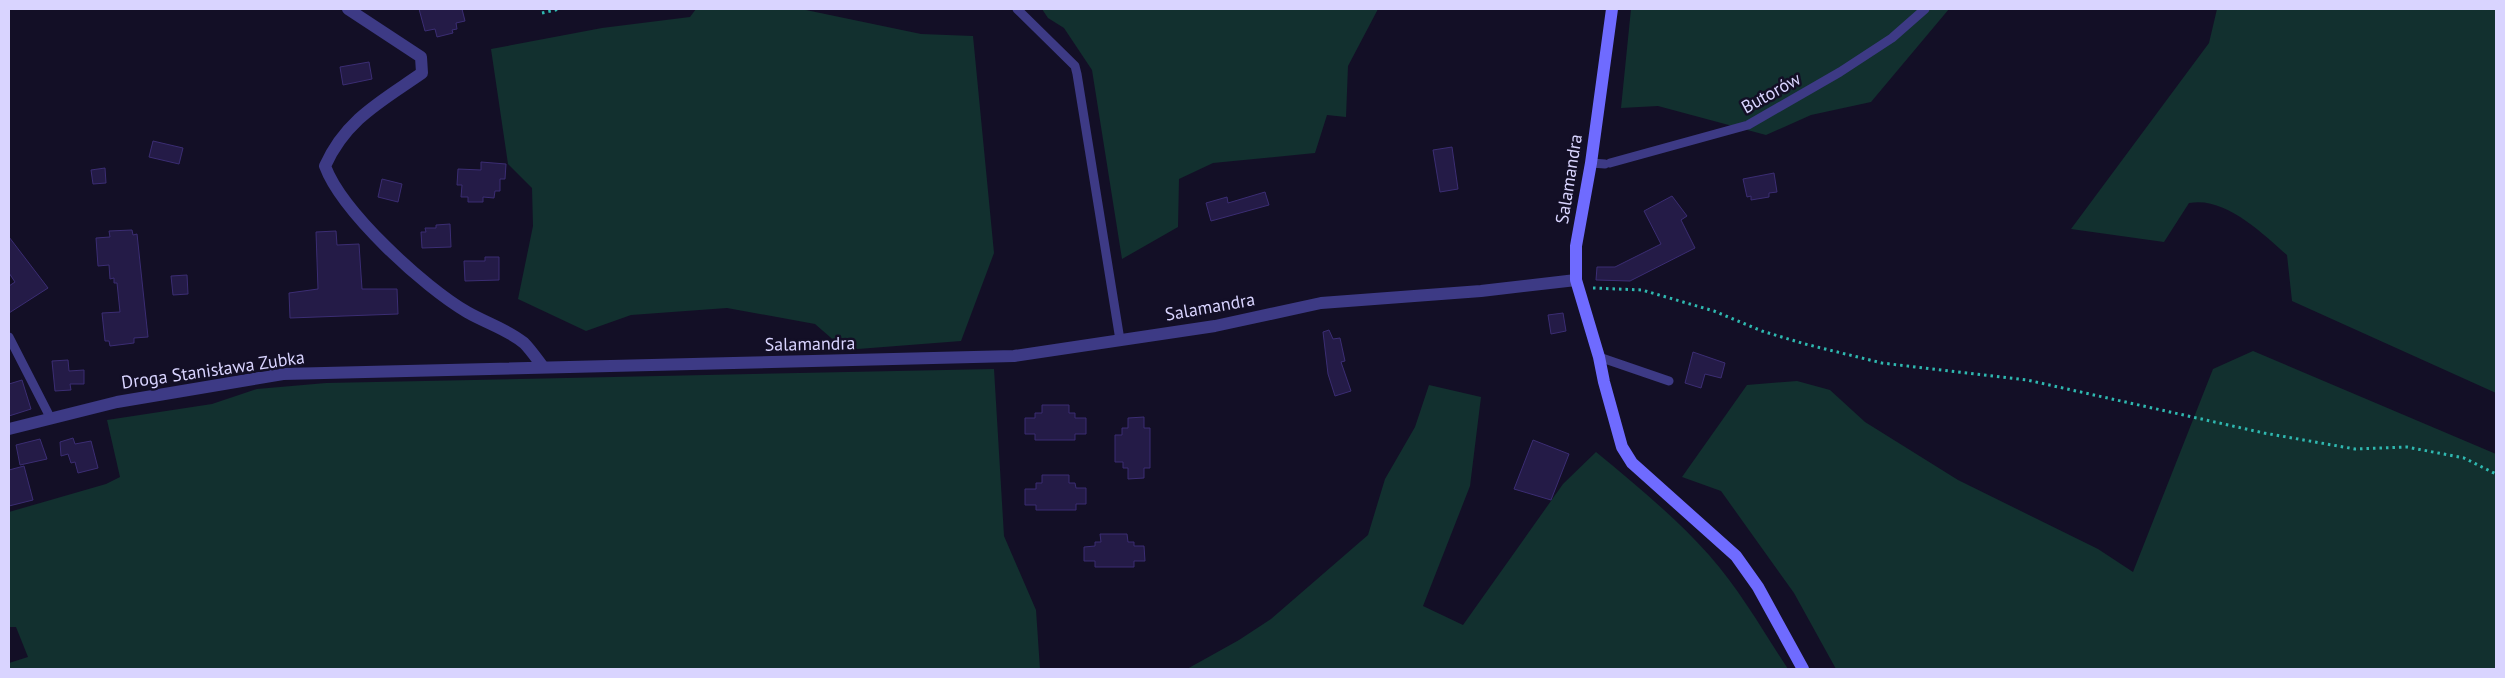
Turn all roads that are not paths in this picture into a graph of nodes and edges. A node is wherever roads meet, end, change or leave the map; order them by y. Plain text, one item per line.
1 (348, 9) edge
2 (1017, 9) edge
3 (1612, 9) edge
4 (1925, 9) edge
5 (1591, 162) junction
6 (1577, 285) junction
7 (9, 338) edge
8 (1120, 340) junction
9 (1599, 357) junction
10 (543, 367) junction
11 (576, 367) joint
12 (1669, 381) dead end
13 (50, 417) junction
14 (9, 429) edge
15 (1803, 669) edge

1 - 10 street
2 - 8 lane
3 - 5 street, Salamandra
4 - 5 lane, Butorów
5 - 6 street, Salamandra
6 - 8 street, Salamandra
6 - 9 street
7 - 13 lane
8 - 11 street, Salamandra
9 - 12 lane
9 - 15 street
10 - 11 street, Droga Stanisława Zubka
10 - 13 street, Droga Stanisława Zubka
13 - 14 street, Droga Stanisława Zubka

